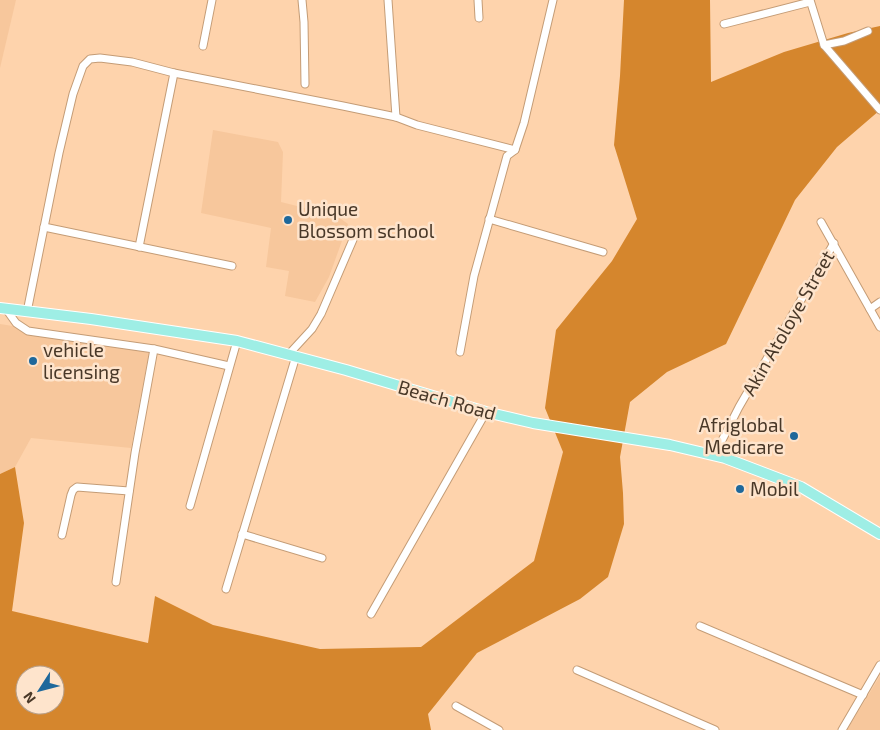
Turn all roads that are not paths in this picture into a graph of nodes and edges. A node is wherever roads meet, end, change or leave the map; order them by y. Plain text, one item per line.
1 (212, 0) edge
2 (302, 0) edge
3 (388, 0) edge
4 (478, 0) edge
5 (553, 0) edge
6 (810, 1) edge
7 (479, 18) dead end
8 (724, 24) dead end
9 (868, 32) dead end
10 (824, 45) junction
11 (203, 46) dead end
12 (174, 73) junction
13 (305, 84) dead end
14 (880, 110) edge
15 (396, 118) junction
16 (514, 150) junction
17 (489, 219) junction
18 (821, 222) dead end
19 (44, 227) junction
20 (355, 235) dead end
21 (834, 244) junction
22 (138, 247) junction
23 (603, 252) dead end
24 (232, 266) dead end
25 (880, 302) edge
26 (3, 309) edge
27 (870, 309) junction
28 (27, 312) junction
29 (880, 327) edge
30 (237, 342) junction
31 (154, 349) junction
32 (460, 352) dead end
33 (292, 355) junction
34 (229, 366) junction
35 (486, 412) junction
36 (714, 456) junction
37 (129, 491) junction
38 (190, 506) dead end
39 (242, 534) junction
40 (880, 534) edge
41 (62, 535) dead end
42 (322, 558) dead end
43 (116, 582) dead end
44 (226, 589) dead end
45 (370, 614) dead end
46 (700, 626) dead end
47 (880, 665) edge
48 (576, 670) dead end
49 (863, 695) junction
50 (456, 706) dead end
51 (499, 730) edge
52 (715, 730) edge
53 (842, 730) edge

1 - 11 street
2 - 13 street
3 - 15 street
4 - 7 street
5 - 16 street
6 - 8 street
6 - 10 street
9 - 10 street
10 - 14 street
12 - 15 street
12 - 19 street
12 - 22 street
15 - 16 street
16 - 17 street
17 - 23 street
17 - 32 street
18 - 21 street
19 - 22 street
19 - 28 street
20 - 33 street
21 - 27 street
21 - 36 street, Akin Atoloye Street
22 - 24 street
25 - 27 street
26 - 28 main road, Beach Road
26 - 31 street
27 - 29 street
28 - 30 main road, Beach Road
30 - 33 main road, Beach Road
30 - 34 street
31 - 34 street
31 - 37 street
33 - 35 main road, Beach Road
33 - 39 street
34 - 38 street
35 - 36 main road, Beach Road
35 - 45 street
36 - 40 main road, Beach Road
37 - 41 street
37 - 43 street
39 - 42 street
39 - 44 street
46 - 49 street
47 - 49 street
48 - 52 street
49 - 53 street
50 - 51 street

